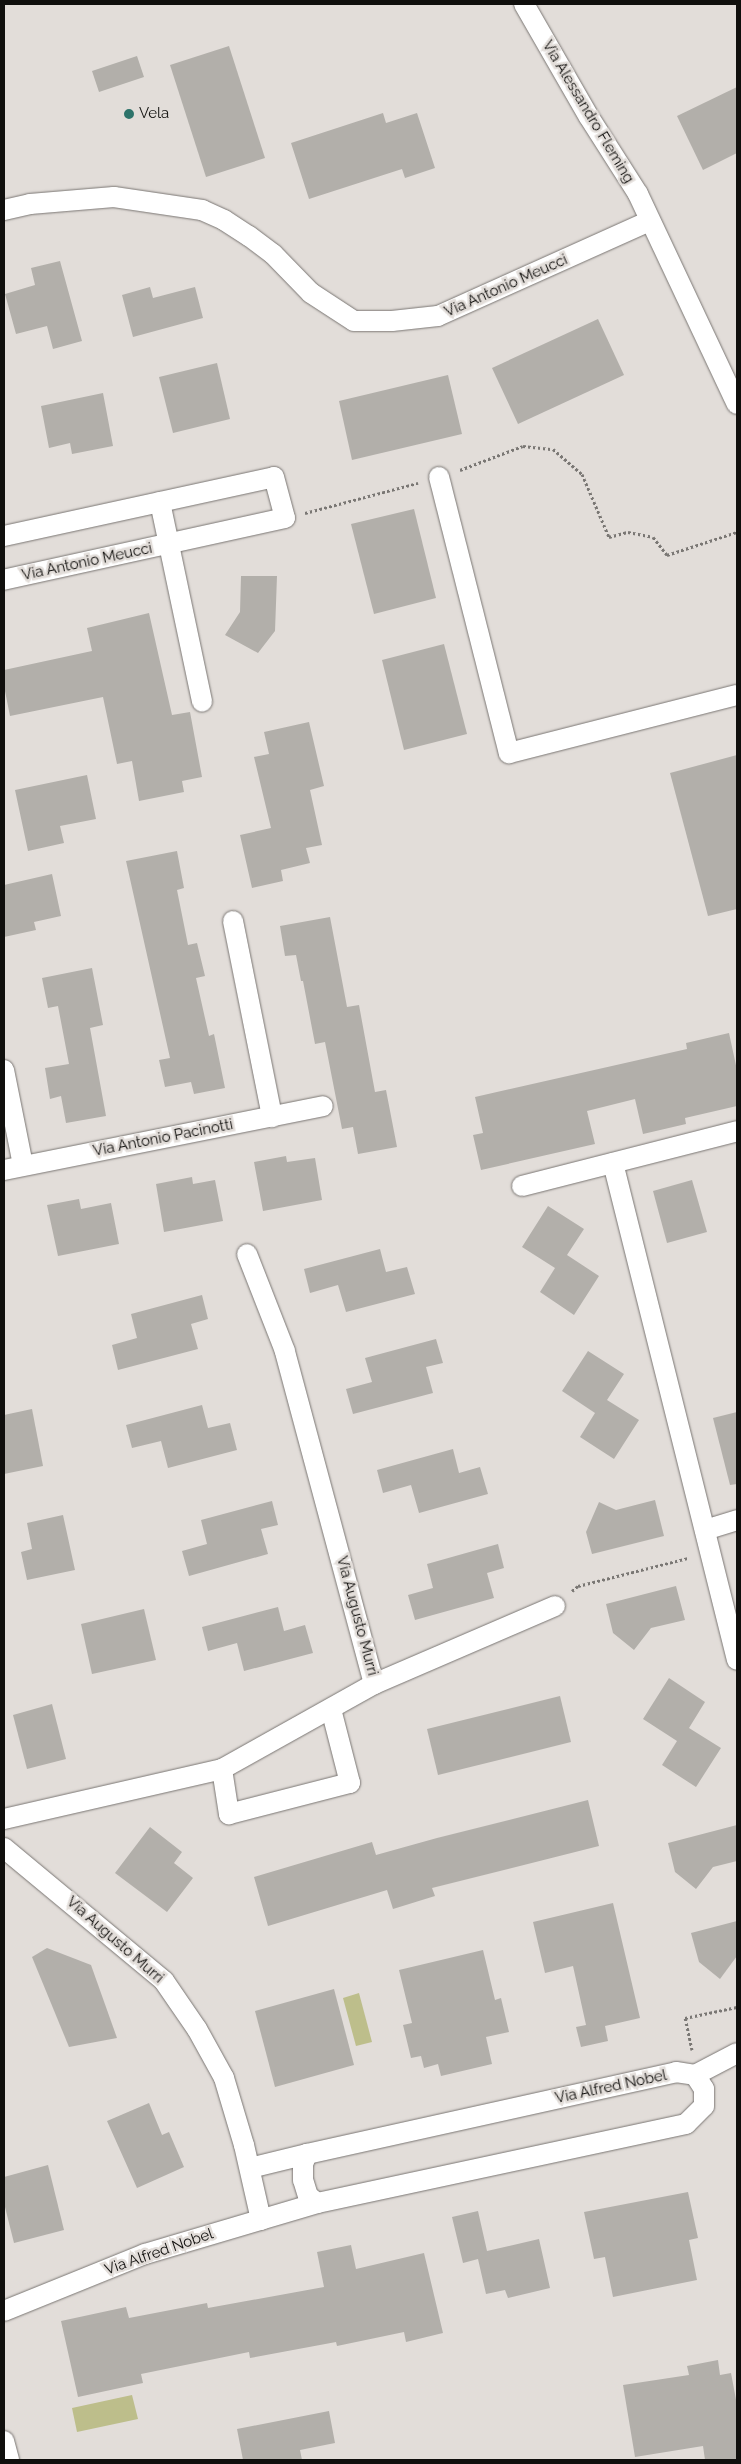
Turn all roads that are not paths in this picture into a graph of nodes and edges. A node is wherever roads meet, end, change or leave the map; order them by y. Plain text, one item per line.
1 (524, 4) edge
2 (4, 210) edge
3 (650, 221) junction
4 (729, 366) edge
5 (737, 404) edge
6 (439, 477) road end
7 (160, 502) junction
8 (4, 536) edge
9 (170, 544) junction
10 (4, 580) edge
11 (737, 695) edge
12 (202, 702) dead end
13 (233, 920) dead end
14 (4, 1070) edge
15 (323, 1106) dead end
16 (272, 1117) junction
17 (737, 1131) edge
18 (612, 1163) junction
19 (23, 1165) junction
20 (4, 1170) edge
21 (522, 1186) dead end
22 (247, 1254) dead end
23 (737, 1520) edge
24 (705, 1530) junction
25 (555, 1606) road end
26 (737, 1660) edge
27 (374, 1684) junction
28 (331, 1708) junction
29 (222, 1769) junction
30 (4, 1819) edge
31 (4, 1848) edge
32 (737, 2053) edge
33 (699, 2073) junction
34 (307, 2154) junction
35 (250, 2168) junction
36 (317, 2203) junction
37 (261, 2220) junction
38 (4, 2311) edge
39 (4, 2441) edge
40 (9, 2460) edge

1 - 3 street, Via Alessandro Fleming
2 - 3 street, Via Antonio Meucci
3 - 4 street, Via Alessandro Fleming
4 - 5 street, Via Alessandro Fleming
6 - 11 street
7 - 8 street
7 - 9 street, Via Antonio Meucci
7 - 9 street, Via Antonio Meucci
9 - 10 street, Via Antonio Meucci
9 - 12 street, Via Antonio Meucci
13 - 16 street
14 - 19 street
15 - 16 street, Via Antonio Pacinotti
16 - 19 street, Via Antonio Pacinotti
17 - 18 street
18 - 21 street
18 - 24 street
19 - 20 street, Via Antonio Pacinotti
22 - 27 street, Via Augusto Murri
23 - 24 street
24 - 26 street
25 - 27 street
27 - 28 street, Via Augusto Murri
28 - 29 street, Via Augusto Murri
28 - 29 street
29 - 30 street, Via Augusto Murri
31 - 35 street, Via Augusto Murri
32 - 33 street
33 - 34 street, Via Alfred Nobel
33 - 36 street, Via Alfred Nobel
34 - 35 street, Via Alfred Nobel
34 - 36 street
35 - 37 street, Via Augusto Murri
36 - 37 street, Via Alfred Nobel
37 - 38 street, Via Alfred Nobel
39 - 40 street

